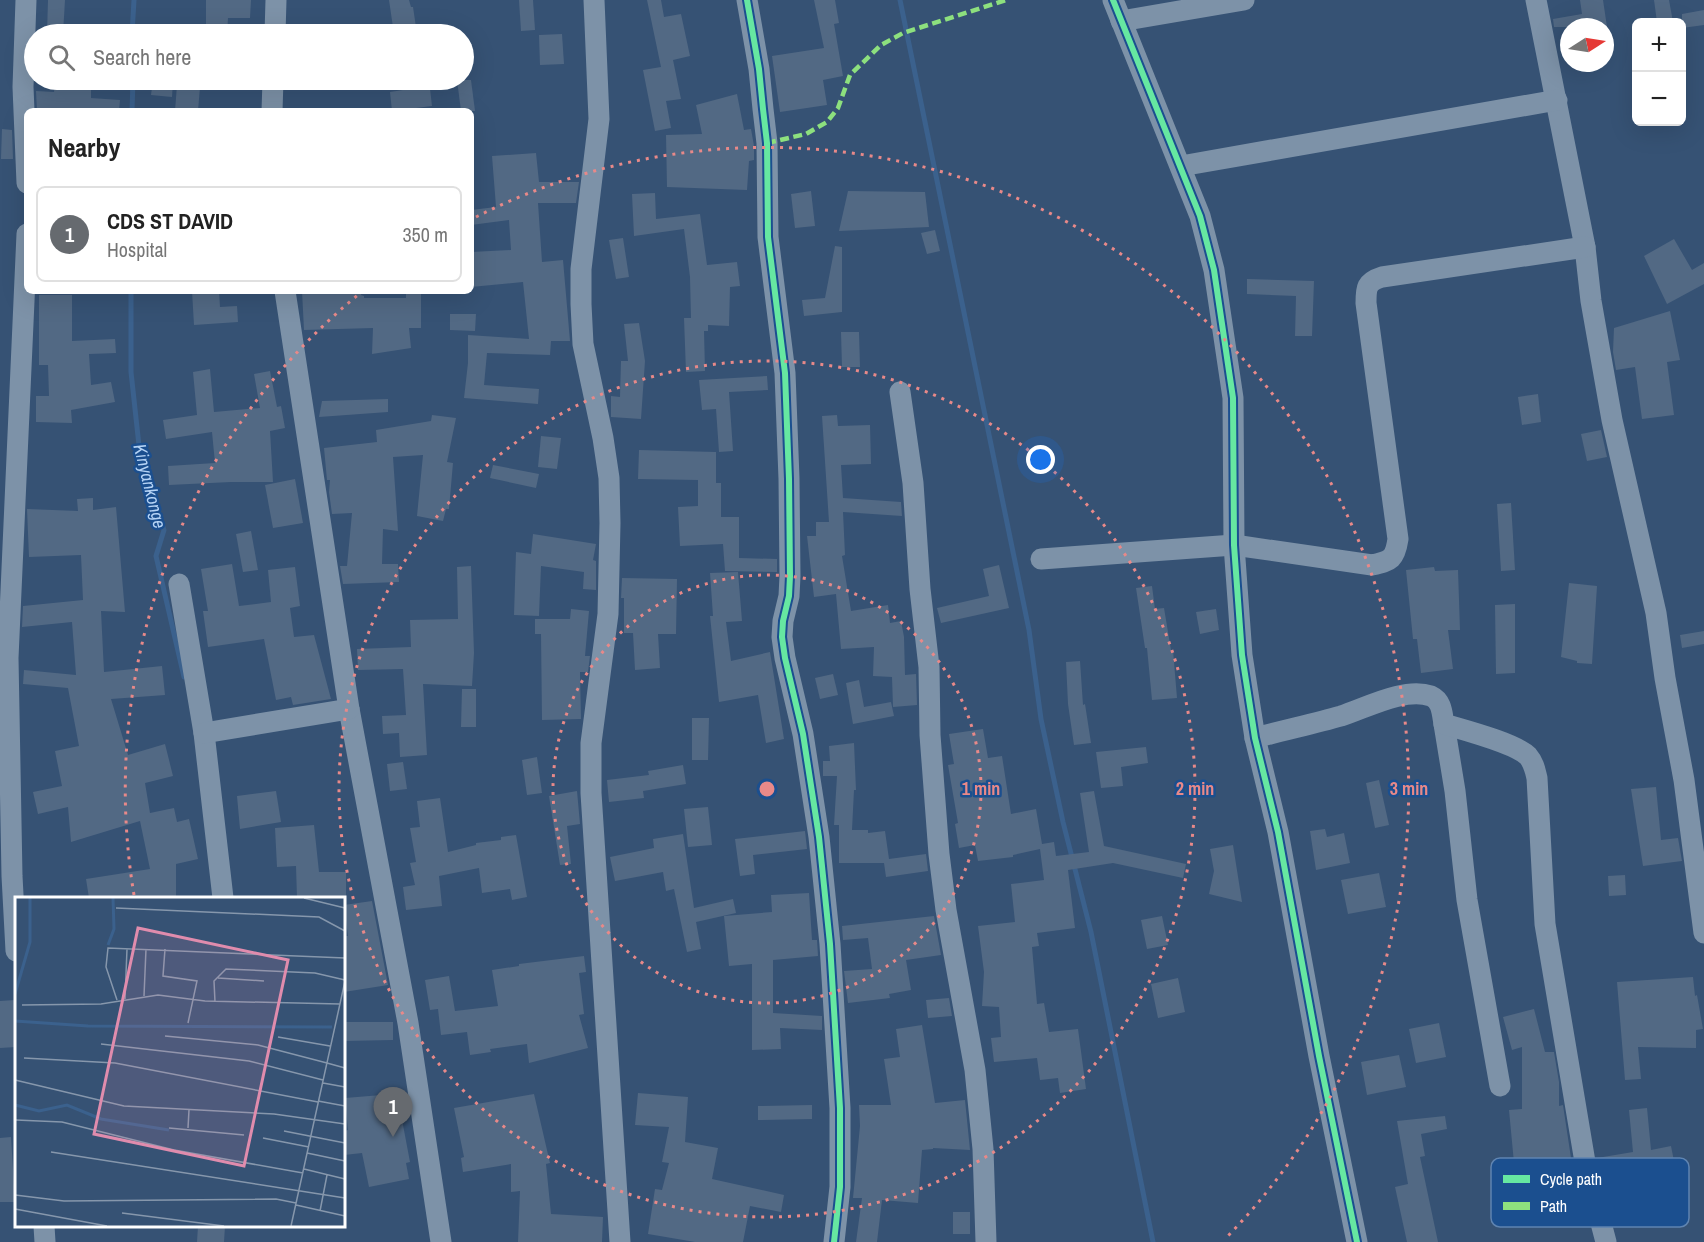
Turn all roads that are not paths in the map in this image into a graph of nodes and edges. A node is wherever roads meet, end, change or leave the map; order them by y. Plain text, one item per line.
1 (26, 0) edge
2 (276, 0) edge
3 (594, 0) edge
4 (747, 0) edge
5 (1113, 0) edge
6 (1244, 0) edge
7 (1536, 0) edge
8 (1121, 21) junction
9 (25, 24) edge
10 (275, 24) edge
11 (24, 58) edge
12 (273, 90) edge
13 (1557, 100) junction
14 (272, 108) edge
15 (24, 111) edge
16 (1181, 166) junction
17 (1585, 247) junction
18 (24, 294) edge
19 (285, 294) edge
20 (900, 392) dead end
21 (1234, 545) junction
22 (1041, 559) dead end
23 (179, 584) dead end
24 (349, 709) junction
25 (1444, 724) junction
26 (204, 733) junction
27 (1255, 738) junction
28 (224, 897) edge
29 (15, 932) edge
30 (1704, 933) edge
31 (1500, 1086) dead end
32 (1584, 1158) edge
33 (44, 1227) edge
34 (1602, 1227) edge
35 (45, 1242) edge
36 (441, 1242) edge
37 (620, 1242) edge
38 (834, 1242) edge
39 (986, 1242) edge
40 (1357, 1242) edge
41 (1606, 1242) edge

1 - 9 street
2 - 10 street
3 - 37 street
4 - 38 street
5 - 8 street
6 - 8 street
7 - 13 street
8 - 16 street
11 - 15 street
12 - 14 street
13 - 16 street
13 - 17 street
16 - 21 street
17 - 21 street
17 - 30 street
18 - 29 street
19 - 24 street
20 - 39 street
21 - 22 street
21 - 27 street
23 - 26 street
24 - 26 street
24 - 36 street
25 - 27 street
25 - 31 street
25 - 32 street
26 - 28 street
27 - 40 street
33 - 35 street
34 - 41 street

